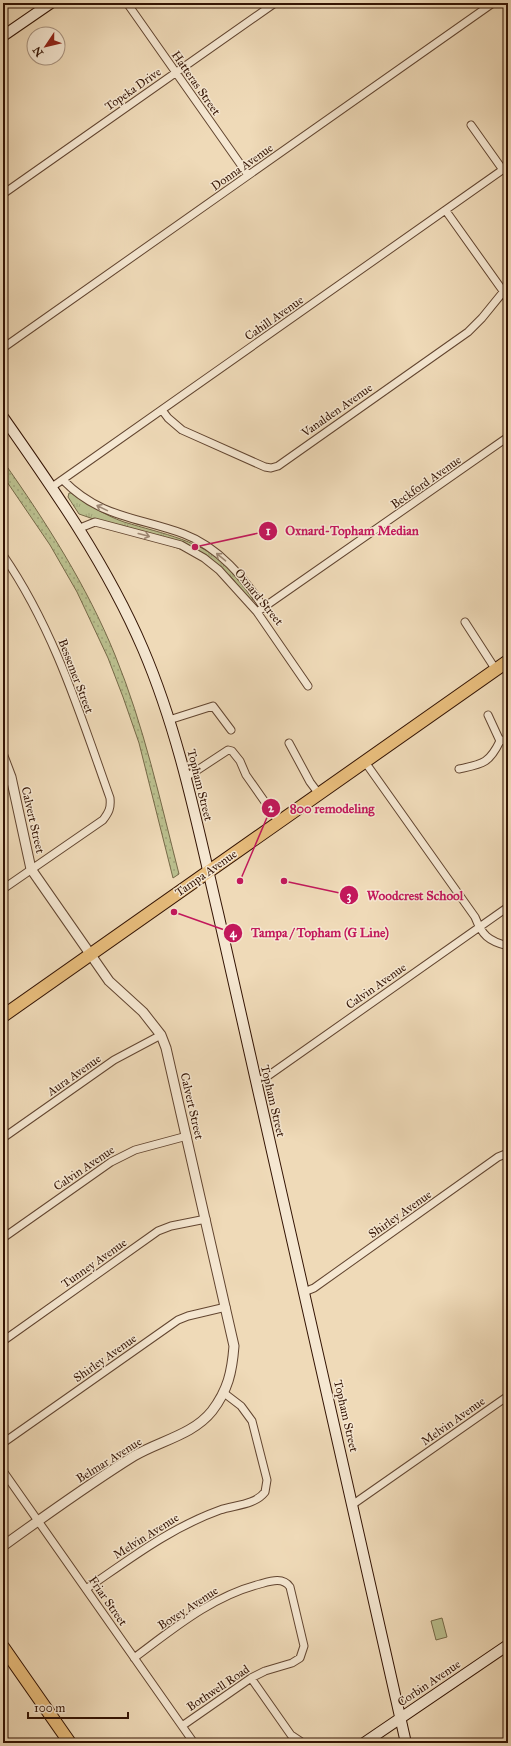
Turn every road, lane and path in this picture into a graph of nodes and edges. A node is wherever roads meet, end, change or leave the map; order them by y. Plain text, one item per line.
1 (50, 3) edge
2 (127, 3) edge
3 (275, 3) edge
4 (493, 3) edge
5 (482, 6) edge
6 (3, 36) edge
7 (175, 73) junction
8 (471, 124) dead end
9 (505, 168) edge
10 (248, 175) junction
11 (3, 194) edge
12 (446, 211) junction
13 (506, 289) edge
14 (508, 298) edge
15 (3, 348) edge
16 (162, 410) junction
17 (3, 417) edge
18 (508, 437) edge
19 (63, 480) junction
20 (52, 487) junction
21 (80, 528) junction
22 (3, 555) edge
23 (264, 608) junction
24 (258, 612) junction
25 (465, 622) dead end
26 (508, 661) edge
27 (496, 670) junction
28 (308, 686) dead end
29 (488, 715) dead end
30 (169, 720) junction
31 (231, 730) dead end
32 (508, 739) edge
33 (500, 741) junction
34 (290, 743) dead end
35 (3, 756) edge
36 (365, 762) junction
37 (459, 769) dead end
38 (186, 776) junction
39 (7, 779) edge
40 (319, 794) junction
41 (279, 822) junction
42 (31, 869) junction
43 (208, 872) junction
44 (3, 889) edge
45 (508, 907) edge
46 (479, 928) junction
47 (508, 946) edge
48 (90, 954) junction
49 (3, 1016) edge
50 (161, 1035) junction
51 (256, 1082) junction
52 (187, 1136) junction
53 (3, 1138) edge
54 (508, 1153) edge
55 (206, 1219) junction
56 (3, 1238) edge
57 (304, 1292) junction
58 (226, 1307) junction
59 (3, 1341) edge
60 (224, 1392) junction
61 (508, 1396) edge
62 (3, 1443) edge
63 (3, 1472) edge
64 (352, 1505) junction
65 (38, 1522) junction
66 (3, 1546) edge
67 (282, 1580) joint
68 (86, 1589) junction
69 (508, 1644) edge
70 (3, 1647) edge
71 (134, 1658) junction
72 (251, 1678) junction
73 (400, 1719) junction
74 (182, 1726) junction
75 (70, 1743) edge
76 (194, 1743) edge
77 (303, 1743) edge
78 (364, 1743) edge
79 (406, 1743) edge

1 - 6 main road
2 - 7 street, Hatteras Street
3 - 7 street, Topeka Drive
4 - 5 street, Donna Avenue
5 - 10 street, Donna Avenue
7 - 10 street, Hatteras Street
7 - 11 street, Topeka Drive
8 - 9 street
9 - 12 street, Cahill Avenue
10 - 15 street, Donna Avenue
12 - 13 street
12 - 16 street, Cahill Avenue
13 - 14 street
13 - 16 street, Vanalden Avenue
16 - 19 street, Cahill Avenue
17 - 20 main road
18 - 23 street, Beckford Avenue
19 - 20 street, Cahill Avenue
23 -> 19 street, Oxnard Street
20 - 21 main road, Topham Street
21 -> 24 street, Oxnard Street
21 - 30 main road, Topham Street
22 - 42 street, Bessemer Street
23 - 24 street, Beckford Avenue
24 - 28 street, Oxnard Street
25 - 27 street
26 - 27 main road, Tampa Avenue
27 - 36 main road, Tampa Avenue
29 - 33 street
30 - 31 street
30 - 38 main road, Topham Street
32 - 33 street
33 - 37 street
34 - 40 street
35 - 39 street, Calvert Street
36 - 40 main road, Tampa Avenue
36 - 46 street
38 - 41 street
38 - 43 main road, Topham Street
39 - 42 street, Calvert Street
40 - 41 main road, Tampa Avenue
41 - 43 main road, Tampa Avenue
42 - 44 street
42 - 48 street, Calvert Street
43 - 48 main road, Tampa Avenue
43 - 51 main road, Topham Street
45 - 46 street, Calvin Avenue
46 - 47 street
46 - 51 street, Calvin Avenue
48 - 49 main road, Tampa Avenue
48 - 50 street, Calvert Street
50 - 52 street, Calvert Street
50 - 53 street, Aura Avenue
51 - 57 main road, Topham Street
52 - 55 street, Calvert Street
52 - 56 street, Calvin Avenue
54 - 57 street, Shirley Avenue
55 - 58 street, Calvert Street
55 - 59 street, Tunney Avenue
57 - 64 main road, Topham Street
58 - 60 street, Calvert Street
58 - 62 street, Shirley Avenue
60 - 65 street, Belmar Avenue
60 - 68 street, Melvin Avenue
61 - 64 street, Melvin Avenue
63 - 65 street, Friar Street
64 - 73 main road, Topham Street
65 - 66 street, Belmar Avenue
65 - 68 street, Friar Street
67 - 71 street, Bovey Avenue
67 - 72 street, Bothwell Road
68 - 71 street, Friar Street
69 - 73 main road, Corbin Avenue
70 - 75 main road
71 - 74 street, Friar Street
72 - 74 street, Bothwell Road
72 - 77 street
73 - 78 main road, Corbin Avenue
73 - 79 main road, Topham Street
74 - 76 street, Friar Street

